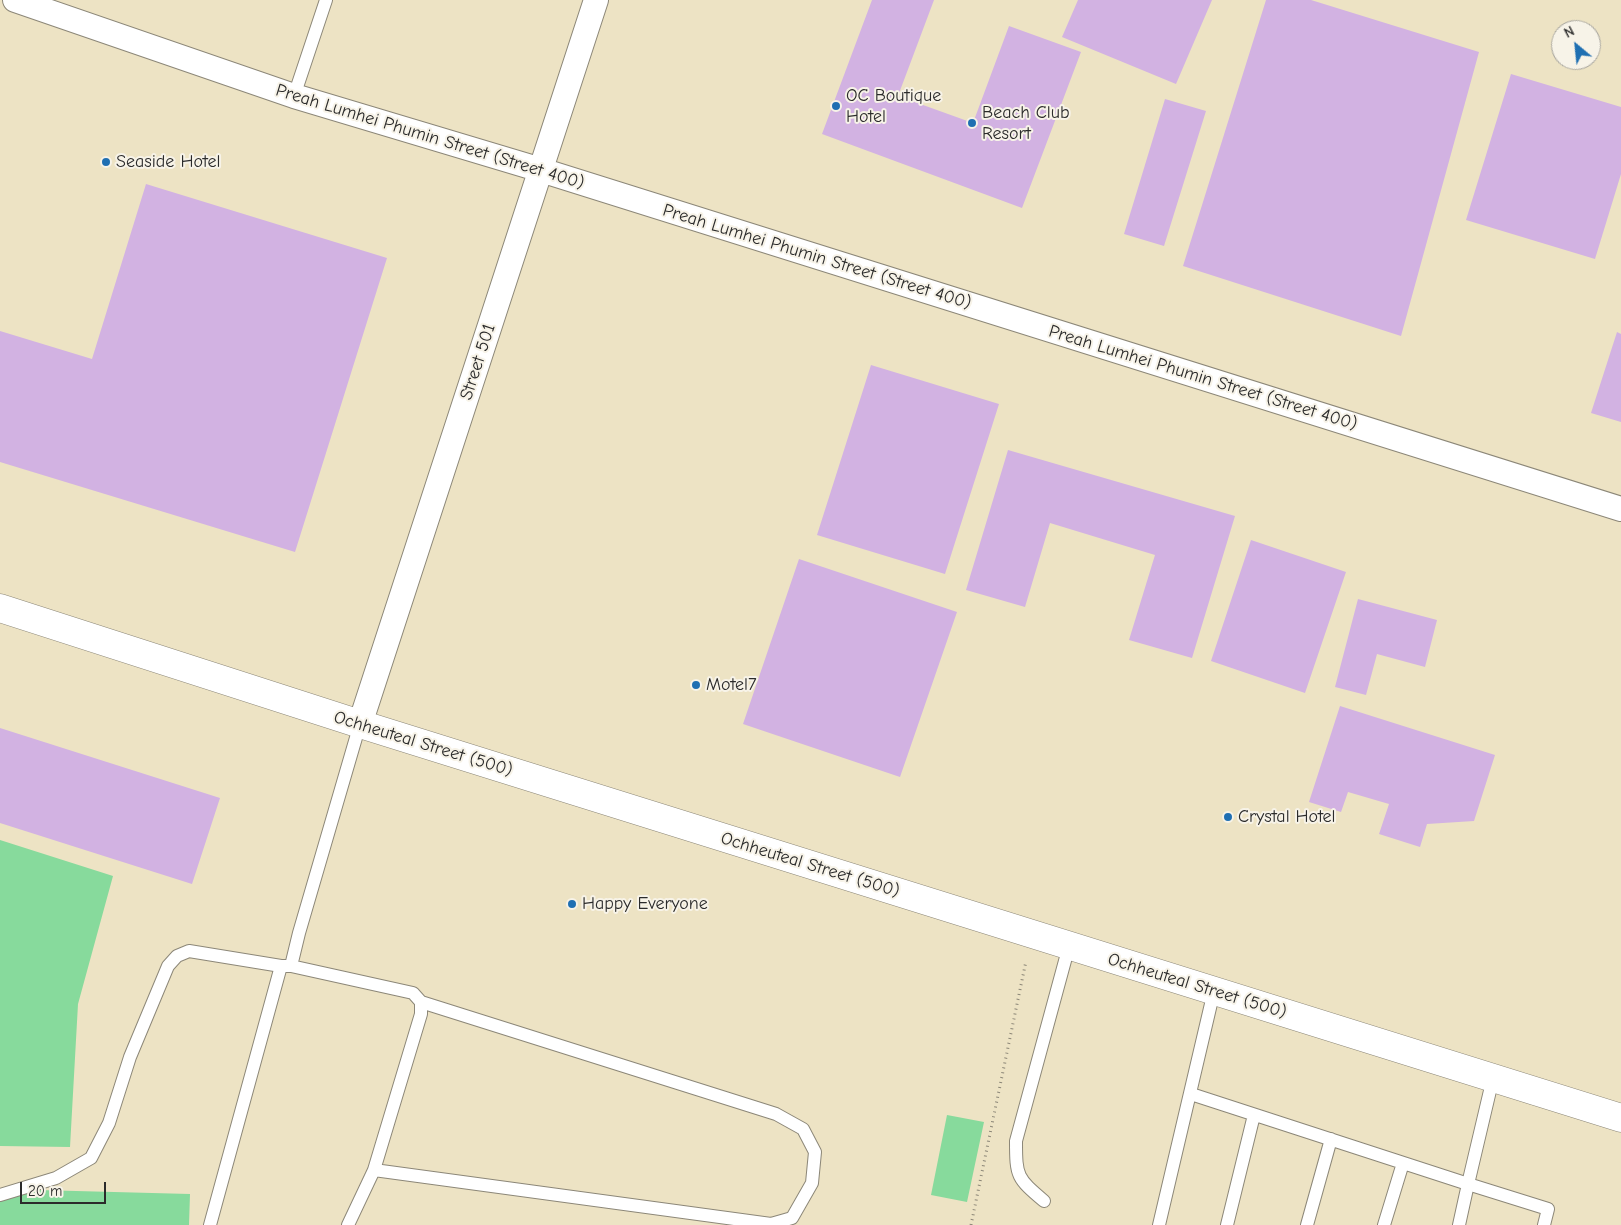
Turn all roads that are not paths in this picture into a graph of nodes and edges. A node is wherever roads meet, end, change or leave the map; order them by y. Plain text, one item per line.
1 (15, 0) edge
2 (326, 0) edge
3 (596, 0) edge
4 (294, 96) junction
5 (541, 170) junction
6 (1621, 509) edge
7 (0, 608) edge
8 (360, 724) junction
9 (1069, 946) junction
10 (286, 966) junction
11 (1214, 991) junction
12 (420, 1002) junction
13 (1493, 1078) junction
14 (1191, 1094) junction
15 (1254, 1115) junction
16 (1621, 1118) edge
17 (1331, 1140) junction
18 (1402, 1163) junction
19 (374, 1170) junction
20 (1468, 1184) junction
21 (0, 1195) edge
22 (1044, 1201) dead end
23 (210, 1225) edge
24 (348, 1225) edge
25 (1159, 1225) edge
26 (1227, 1225) edge
27 (1307, 1225) edge
28 (1384, 1225) edge
29 (1458, 1225) edge
30 (1544, 1225) edge

1 - 4 street, Preah Lumhei Phumin Street (Street 400)
2 - 4 lane
3 - 5 street, Street 501
4 - 5 street, Preah Lumhei Phumin Street (Street 400)
5 - 6 street, Preah Lumhei Phumin Street (Street 400)
5 - 8 street, Street 501
7 - 8 street, Ochheuteal Street (500)
8 - 9 street, Ochheuteal Street (500)
8 - 10 lane
9 - 11 street, Ochheuteal Street (500)
9 - 22 lane
10 - 12 lane
10 - 21 lane
10 - 23 lane
11 - 13 street, Ochheuteal Street (500)
11 - 14 lane
12 - 19 lane
12 - 19 lane
13 - 16 street, Ochheuteal Street (500)
13 - 20 lane
14 - 15 lane
14 - 25 lane
15 - 17 lane
15 - 26 lane
17 - 18 lane
17 - 27 lane
18 - 20 lane
18 - 28 lane
19 - 24 lane
20 - 29 lane
20 - 30 lane

